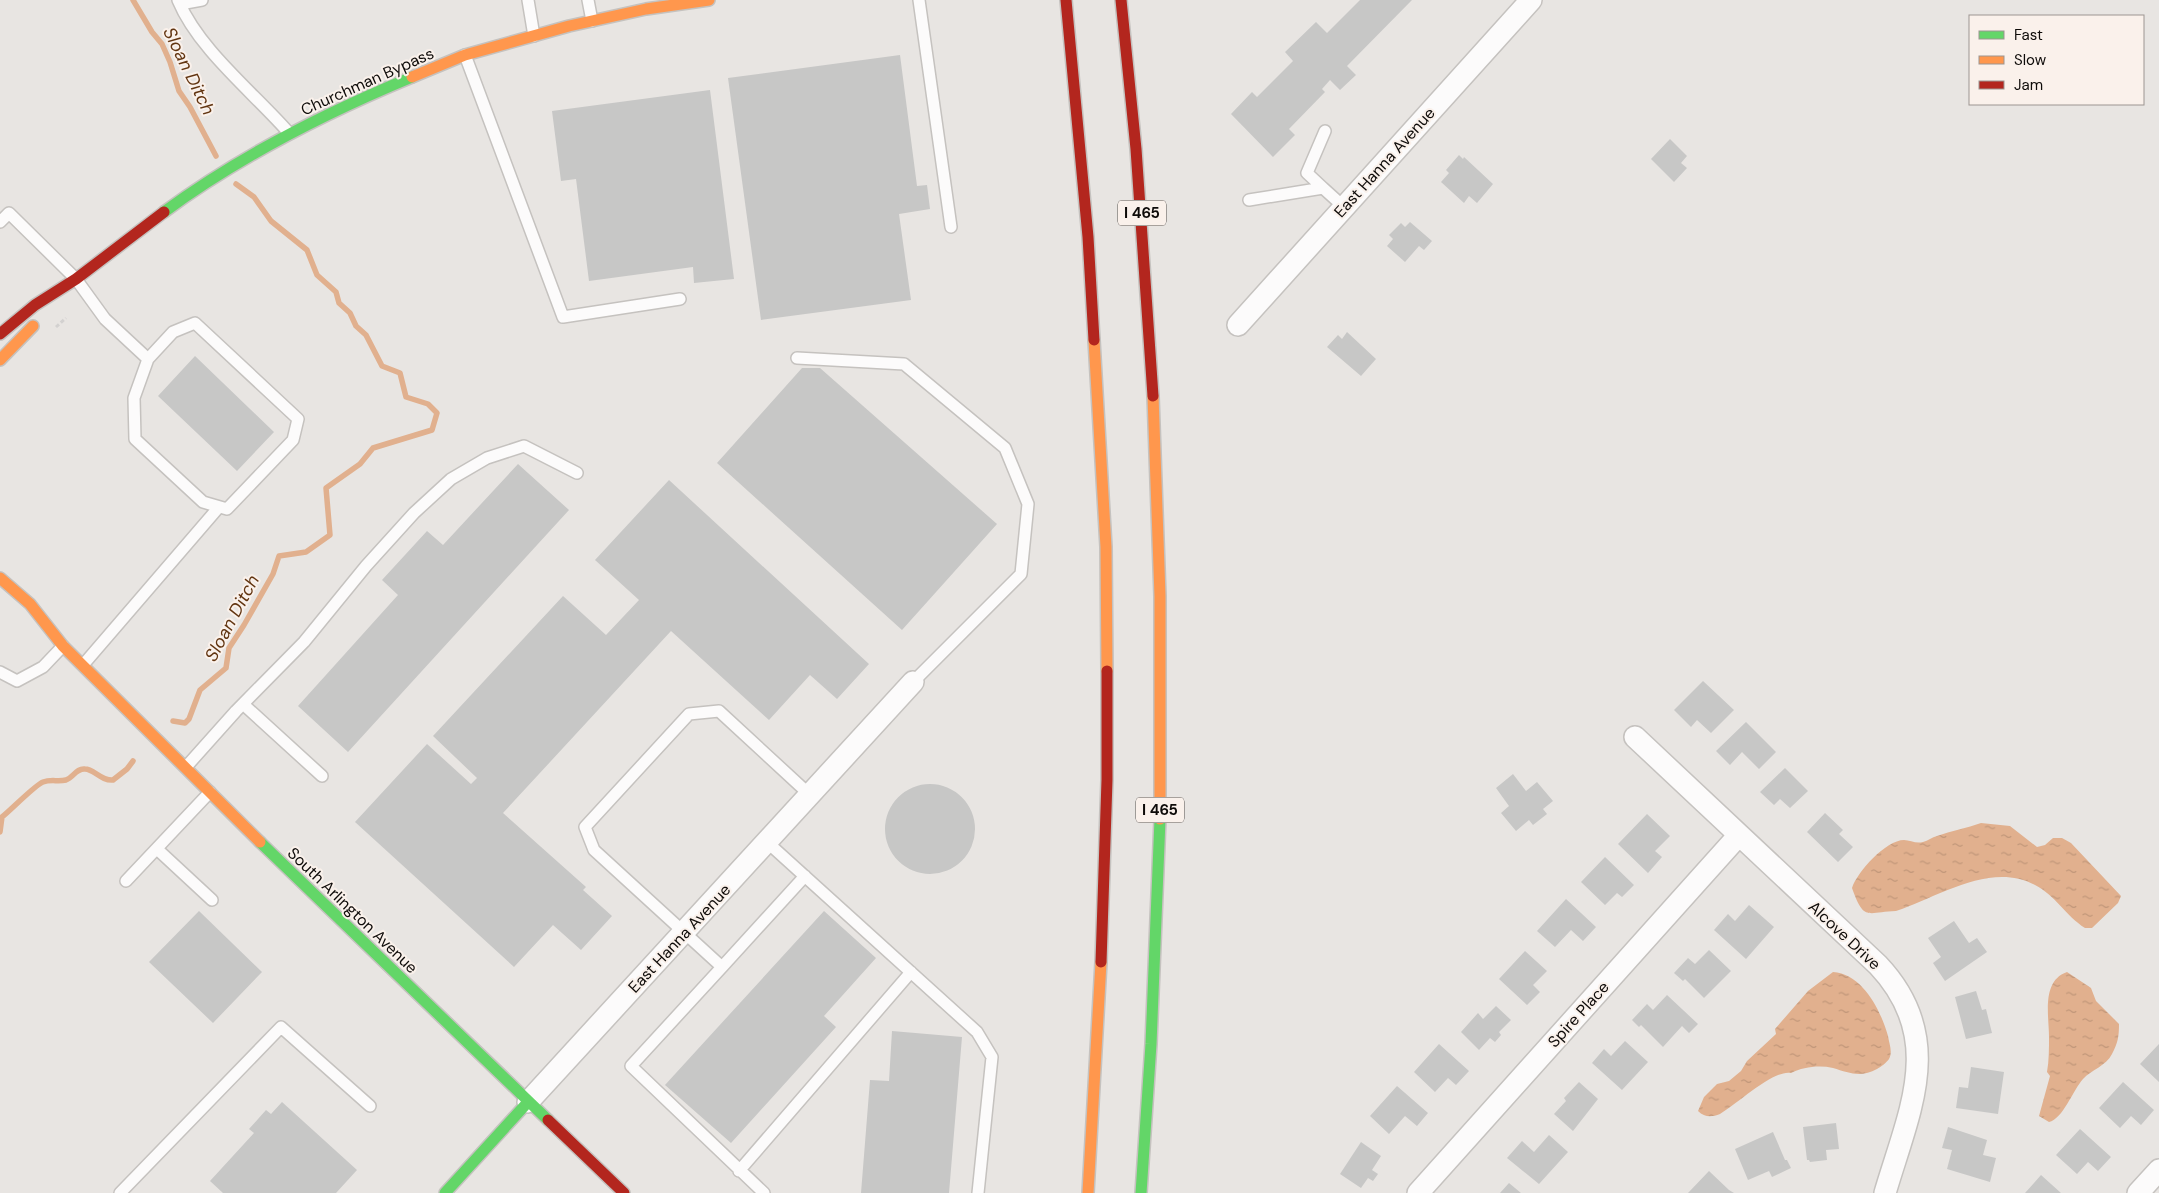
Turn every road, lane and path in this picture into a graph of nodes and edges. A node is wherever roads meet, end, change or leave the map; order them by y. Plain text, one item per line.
1 (202, 0) edge
2 (528, 0) edge
3 (588, 0) edge
4 (709, 0) edge
5 (919, 0) edge
6 (1121, 0) edge
7 (1531, 0) edge
8 (179, 2) edge
9 (1067, 3) edge
10 (592, 21) junction
11 (534, 36) junction
12 (465, 55) junction
13 (1325, 131) dead end
14 (289, 133) junction
15 (1323, 188) junction
16 (1249, 200) dead end
17 (1344, 207) junction
18 (0, 222) edge
19 (951, 226) dead end
20 (76, 279) junction
21 (680, 298) dead end
22 (1238, 325) dead end
23 (0, 334) edge
24 (797, 358) dead end
25 (148, 359) junction
26 (0, 360) edge
27 (577, 472) dead end
28 (219, 507) junction
29 (0, 578) edge
30 (29, 620) dead end
31 (63, 646) junction
32 (83, 665) junction
33 (0, 672) edge
34 (913, 682) joint
35 (243, 704) junction
36 (1636, 737) dead end
37 (186, 767) junction
38 (322, 776) dead end
39 (210, 792) junction
40 (810, 795) junction
41 (1739, 835) junction
42 (767, 842) junction
43 (157, 848) junction
44 (805, 876) junction
45 (126, 881) dead end
46 (212, 900) dead end
47 (684, 932) junction
48 (722, 967) junction
49 (911, 972) junction
50 (528, 1102) junction
51 (370, 1106) dead end
52 (739, 1170) junction
53 (2159, 1170) edge
54 (451, 1191) edge
55 (120, 1193) edge
56 (624, 1193) edge
57 (764, 1193) edge
58 (978, 1193) edge
59 (1088, 1193) edge
60 (1141, 1193) edge
61 (1418, 1193) edge
62 (1885, 1193) edge
63 (2138, 1193) edge

1 - 8 lane
2 - 11 lane
3 - 10 lane
4 - 10 main road, Churchman Bypass
5 - 19 lane
6 - 60 main road, I 465
7 - 17 street, East Hanna Avenue
8 - 14 lane
9 - 59 main road
10 - 11 main road, Churchman Bypass
11 - 12 main road, Churchman Bypass
12 - 14 main road, Churchman Bypass
12 - 21 lane
13 - 15 lane
14 - 20 main road, Churchman Bypass
15 - 16 lane
15 - 17 lane
17 - 22 street, East Hanna Avenue
18 - 20 lane
20 - 23 main road, Churchman Bypass
20 - 25 lane
20 - 26 main road, Churchman Bypass
24 - 34 lane
25 - 28 lane
25 - 28 lane
27 - 35 lane
28 - 32 lane
29 - 31 main road, South Arlington Avenue
30 - 31 main road, South Arlington Avenue
31 - 32 main road, South Arlington Avenue
31 - 33 lane
32 - 37 main road, South Arlington Avenue
34 - 40 street, East Hanna Avenue
35 - 37 lane
35 - 38 lane
36 - 41 street, Alcove Drive
37 - 39 main road, South Arlington Avenue
39 - 43 lane
39 - 50 main road, South Arlington Avenue
40 - 42 street, East Hanna Avenue
40 - 47 lane
41 - 61 street, Spire Place
41 - 62 street, Alcove Drive
42 - 44 lane
42 - 47 street, East Hanna Avenue
43 - 45 lane
43 - 46 lane
44 - 48 lane
44 - 49 lane
47 - 48 lane
47 - 50 street, East Hanna Avenue
48 - 52 lane
49 - 52 lane
49 - 58 lane
50 - 54 main road, East Hanna Avenue
50 - 56 main road, South Arlington Avenue
51 - 55 lane
52 - 57 lane
53 - 63 street

